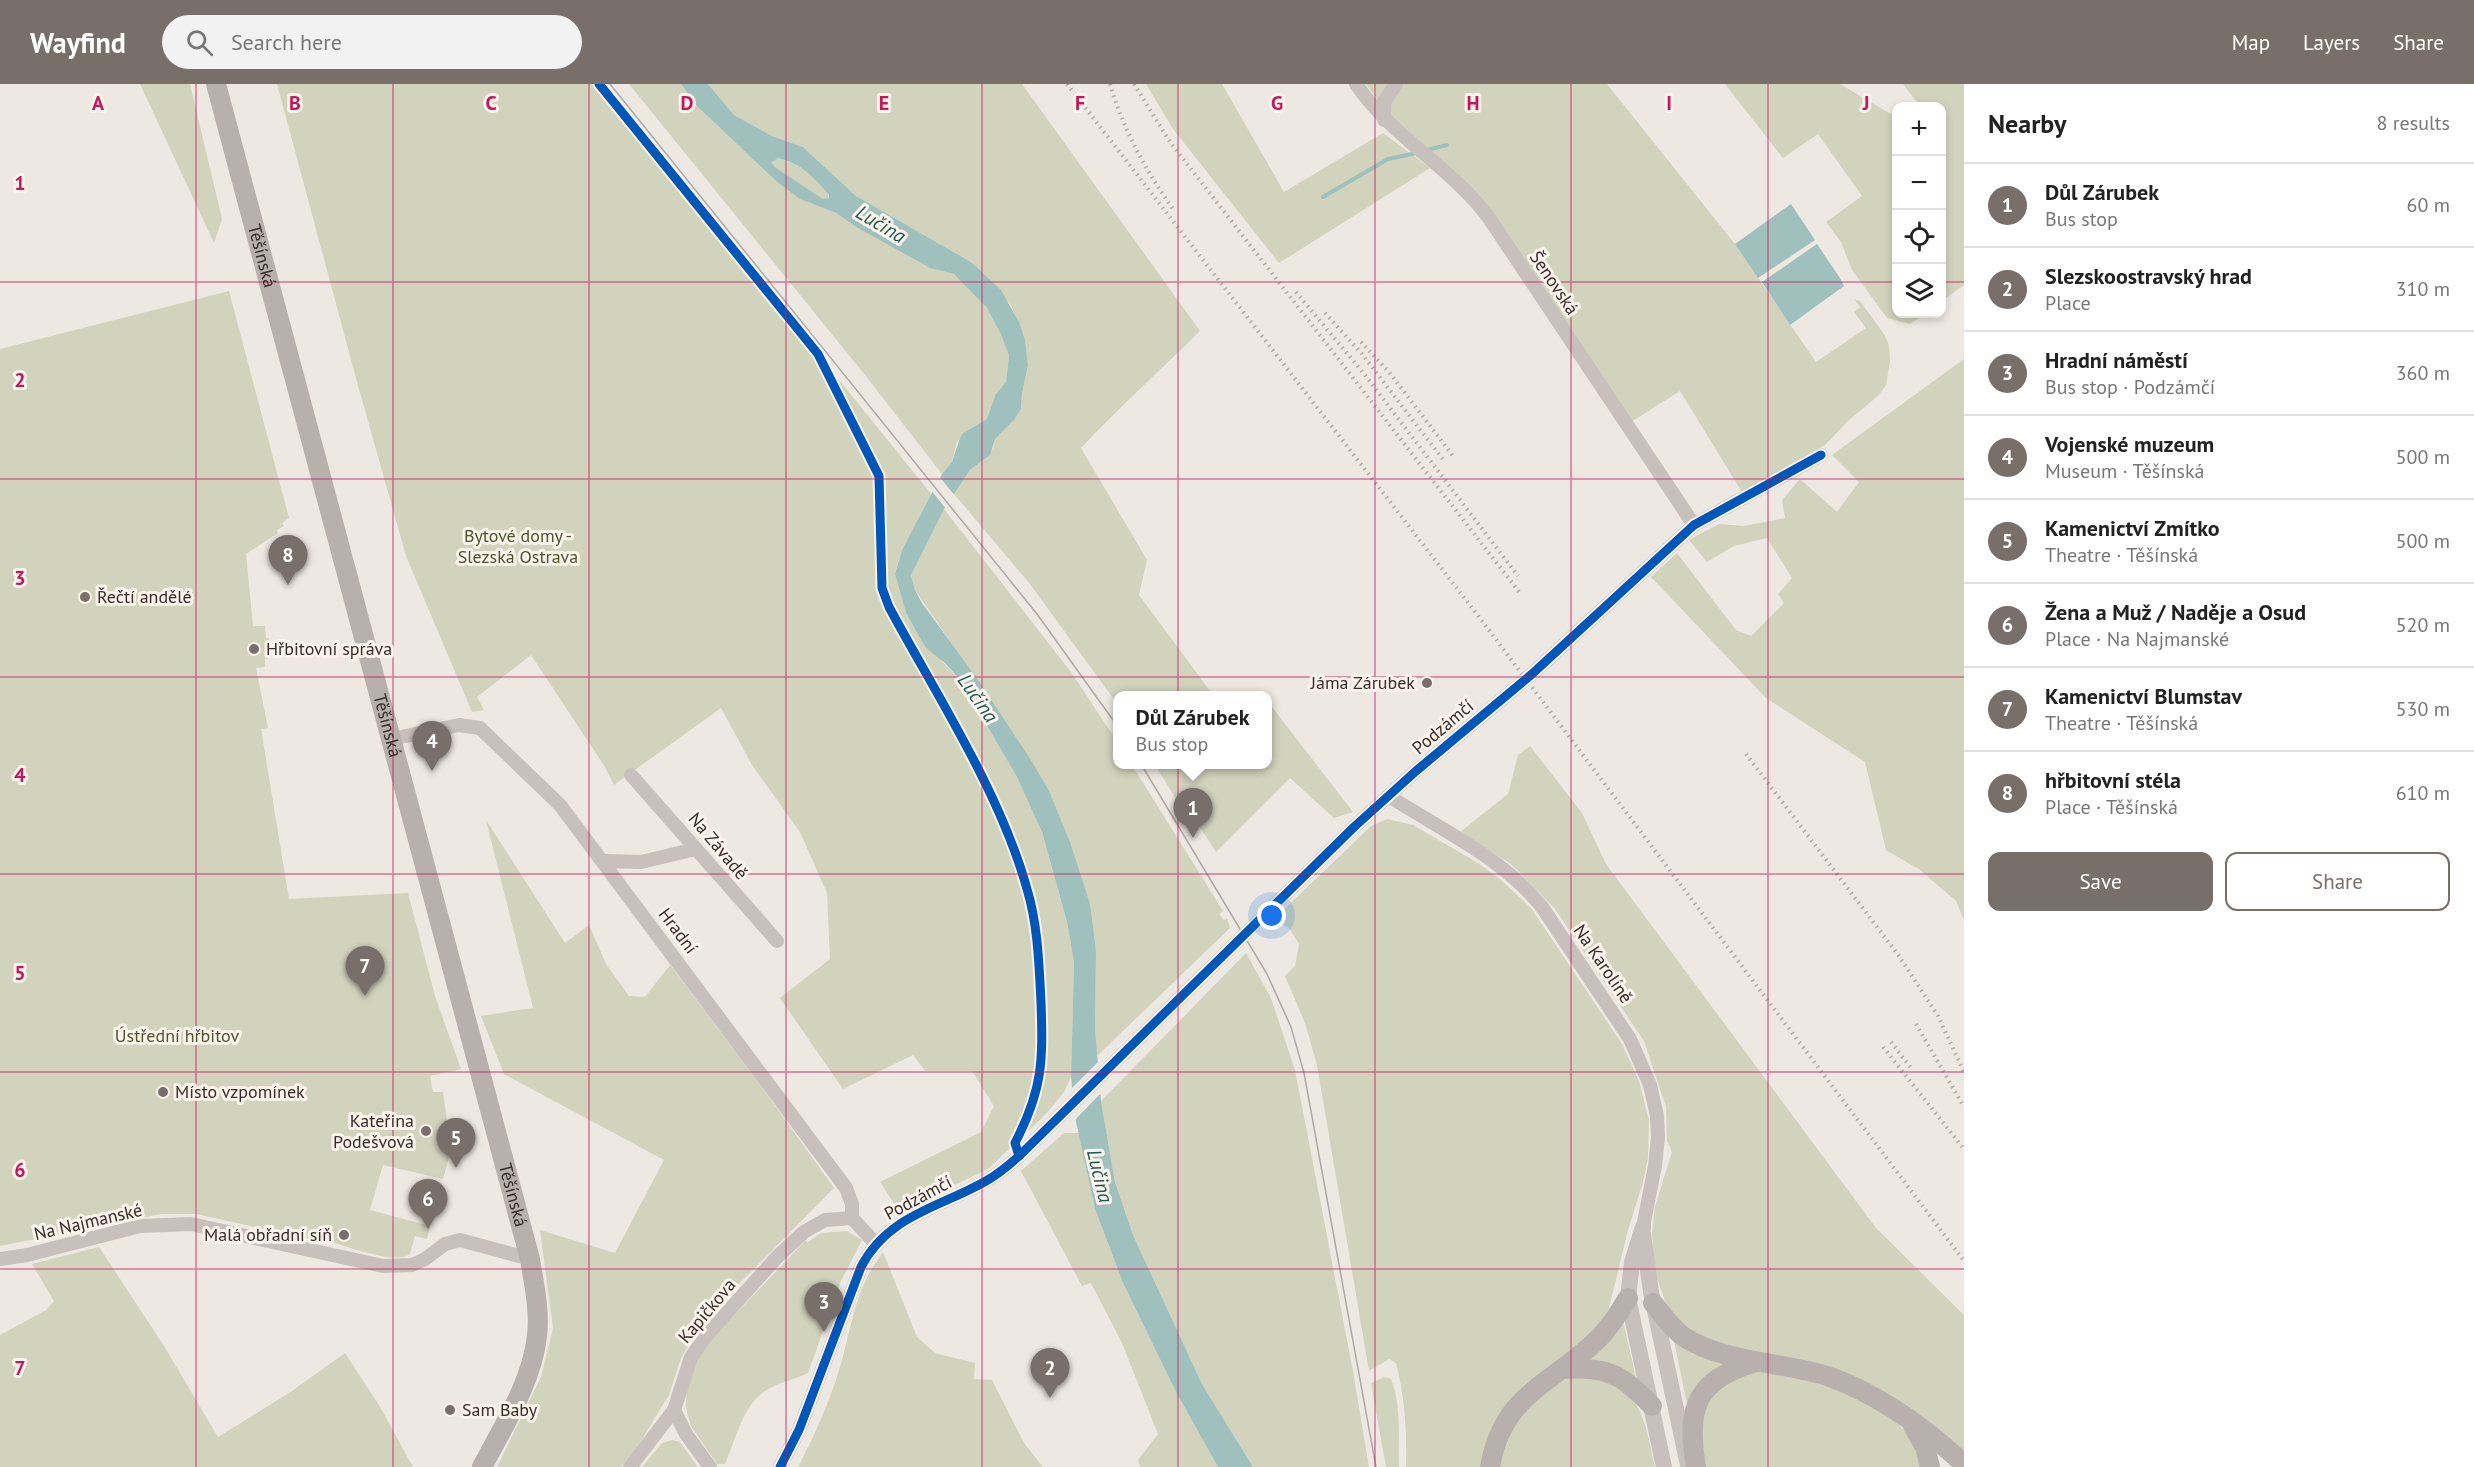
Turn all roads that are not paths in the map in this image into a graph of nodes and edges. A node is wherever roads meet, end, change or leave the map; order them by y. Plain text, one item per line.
1 (216, 84) edge
2 (1356, 84) edge
3 (1396, 84) edge
4 (1384, 120) junction
5 (1821, 455) dead end
6 (1694, 525) junction
7 (391, 739) junction
8 (631, 775) dead end
9 (1389, 796) junction
10 (696, 849) junction
11 (604, 861) junction
12 (777, 941) dead end
13 (852, 1218) junction
14 (1643, 1227) junction
15 (876, 1244) junction
16 (0, 1259) edge
17 (530, 1259) junction
18 (1628, 1298) junction
19 (1653, 1303) junction
20 (1755, 1362) junction
21 (1563, 1370) junction
22 (1652, 1406) junction
23 (674, 1410) junction
24 (1905, 1418) junction
25 (1964, 1464) edge
26 (482, 1467) edge
27 (630, 1467) edge
28 (710, 1467) edge
29 (780, 1467) edge
30 (1490, 1467) edge
31 (1664, 1467) edge
32 (1688, 1467) edge
33 (1696, 1467) edge
34 (1930, 1467) edge

1 - 7 main road, Těšínská
2 - 4 street, Šenovská
3 - 4 street
4 - 6 street, Šenovská
5 - 6 street, Podzámčí
6 - 9 street, Podzámčí
7 - 11 street, Hradní
7 - 17 main road, Těšínská
8 - 10 street, Na Závadě
9 - 14 street, Na Karolíně
9 - 15 street, Podzámčí
10 - 11 street
10 - 12 street, Na Závadě
11 - 13 street, Hradní
13 - 15 street
13 - 23 street, Kapičkova
14 - 18 street, Na Karolíně
14 - 19 street, Na Karolíně
15 - 29 street, Podzámčí
16 - 17 street, Na Najmanské
17 - 26 main road, Těšínská
18 - 21 main road
18 - 22 street, Na Karolíně
19 - 20 main road
19 - 32 street, Na Karolíně
20 - 24 main road
20 - 33 main road
21 - 22 main road
21 - 30 main road
22 - 31 street, Na Karolíně
23 - 27 street, Kapičkova
23 - 28 street
24 - 25 main road
24 - 34 main road

